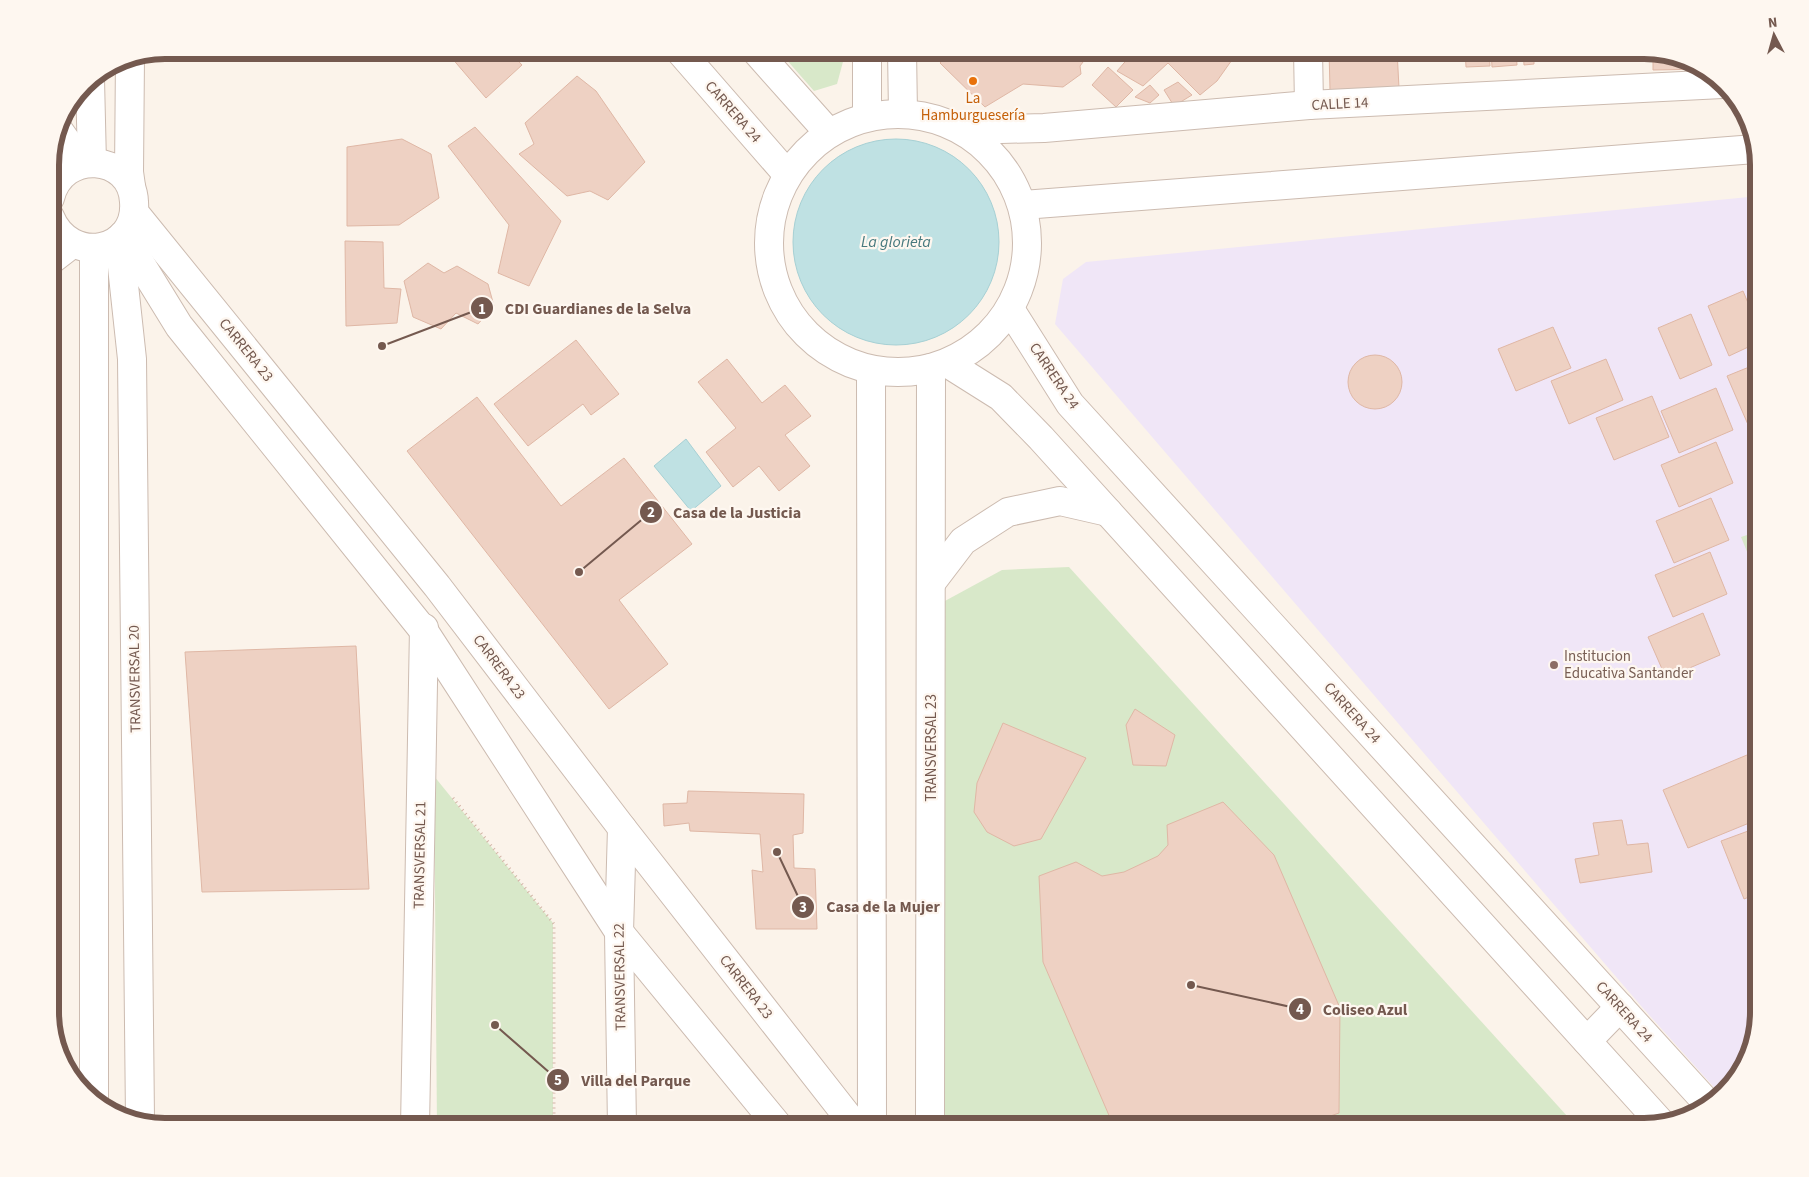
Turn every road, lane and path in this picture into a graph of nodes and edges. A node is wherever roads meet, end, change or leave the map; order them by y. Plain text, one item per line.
1 (687, 59) edge
2 (763, 59) edge
3 (867, 59) edge
4 (902, 59) edge
5 (1308, 59) edge
6 (130, 65) edge
7 (1713, 84) edge
8 (87, 93) edge
9 (1309, 105) junction
10 (904, 113) junction
11 (867, 117) junction
12 (959, 128) junction
13 (828, 133) junction
14 (62, 139) edge
15 (1749, 149) edge
16 (72, 165) edge
17 (787, 174) junction
18 (59, 181) edge
19 (1023, 205) junction
20 (127, 218) junction
21 (59, 231) edge
22 (83, 246) junction
23 (59, 257) edge
24 (1010, 309) junction
25 (939, 365) junction
26 (870, 370) junction
27 (1108, 512) junction
28 (931, 583) junction
29 (437, 586) junction
30 (424, 631) junction
31 (451, 796) dead end
32 (622, 828) junction
33 (619, 932) junction
34 (1620, 1007) junction
35 (1588, 1041) junction
36 (94, 1090) edge
37 (1704, 1099) edge
38 (140, 1115) edge
39 (1657, 1117) edge
40 (415, 1118) edge
41 (554, 1118) edge
42 (622, 1118) edge
43 (772, 1118) edge
44 (849, 1118) edge
45 (872, 1118) edge
46 (930, 1118) edge

1 - 17 street, CARRERA 24
2 - 13 street
3 - 11 street
4 - 10 street
5 - 9 street
6 - 20 street, TRANSVERSAL 20
7 - 9 street, CALLE 14
8 - 16 street
9 - 12 street, CALLE 14
10 - 11 street
10 - 12 street
11 - 13 street
12 - 19 street
13 - 17 street
14 - 16 street
15 - 19 street
16 - 18 street
16 - 20 street
17 - 26 street
19 - 24 street
20 - 22 street
20 - 29 street, CARRERA 23
20 - 30 street
20 - 38 street, TRANSVERSAL 20
21 - 22 street
22 - 23 street
22 - 36 street
24 - 25 street
24 - 34 street, CARRERA 24
25 - 26 street
25 - 27 street
25 - 28 street, TRANSVERSAL 23
26 - 45 street
27 - 28 street
27 - 35 street
28 - 46 street, TRANSVERSAL 23
29 - 30 street, TRANSVERSAL 21
29 - 32 street, CARRERA 23
30 - 33 street
30 - 40 street, TRANSVERSAL 21
31 - 41 path
32 - 33 street, TRANSVERSAL 22
32 - 44 street, CARRERA 23
33 - 42 street, TRANSVERSAL 22
33 - 43 street
34 - 35 street
34 - 37 street, CARRERA 24
35 - 39 street

